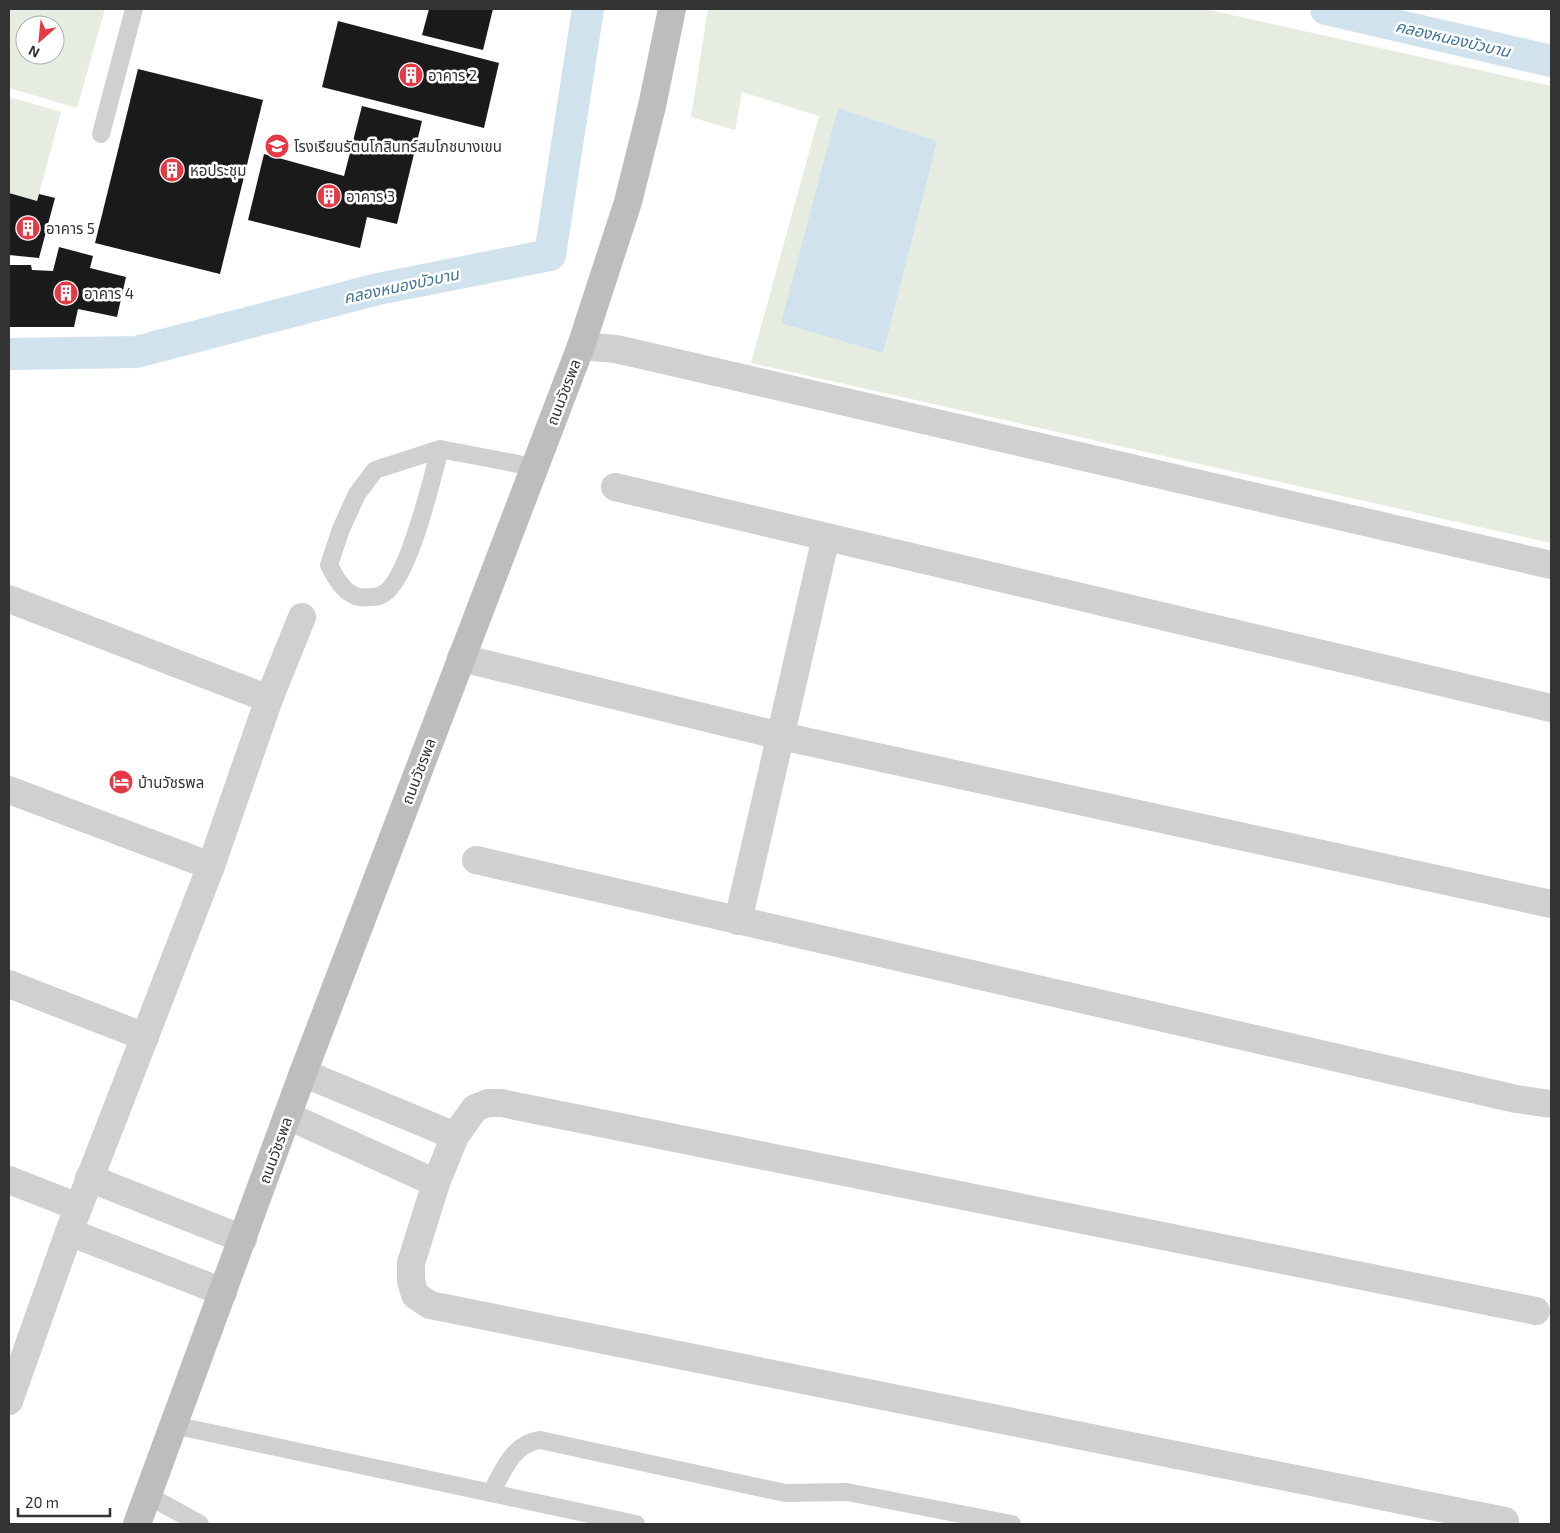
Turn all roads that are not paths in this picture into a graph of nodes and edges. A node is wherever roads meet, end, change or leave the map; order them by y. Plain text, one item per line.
1 (134, 9) edge
2 (672, 9) edge
3 (101, 134) dead end
4 (581, 346) junction
5 (440, 449) junction
6 (534, 467) junction
7 (615, 487) dead end
8 (826, 538) junction
9 (1551, 565) edge
10 (9, 599) edge
11 (302, 617) dead end
12 (461, 658) junction
13 (269, 699) junction
14 (1551, 708) edge
15 (781, 736) junction
16 (9, 790) edge
17 (476, 860) dead end
18 (211, 866) junction
19 (1551, 904) edge
20 (738, 921) junction
21 (9, 984) edge
22 (145, 1037) junction
23 (303, 1073) junction
24 (1551, 1104) edge
25 (288, 1116) junction
26 (455, 1136) junction
27 (89, 1178) junction
28 (9, 1180) edge
29 (436, 1183) junction
30 (78, 1206) junction
31 (68, 1232) junction
32 (243, 1239) junction
33 (223, 1292) junction
34 (1536, 1311) dead end
35 (14, 1371) edge
36 (9, 1401) edge
37 (173, 1425) junction
38 (491, 1493) junction
39 (147, 1496) junction
40 (1505, 1521) dead end
41 (137, 1524) edge
42 (200, 1524) edge
43 (636, 1524) edge
44 (1012, 1524) edge

1 - 3 lane
2 - 4 street, ถนนวัชรพล
4 - 6 street, ถนนวัชรพล
4 - 9 street
5 - 5 lane
5 - 6 lane
6 - 12 street, ถนนวัชรพล
7 - 8 street
8 - 14 street
8 - 15 street
10 - 13 street
11 - 13 street
12 - 15 street
12 - 23 street, ถนนวัชรพล
13 - 18 street
15 - 19 street
15 - 20 street
16 - 18 street
17 - 20 street
18 - 22 street
20 - 24 street
21 - 22 street
22 - 27 street
23 - 25 street, ถนนวัชรพล
23 - 26 street
25 - 29 street
25 - 32 street, ถนนวัชรพล
26 - 29 street
26 - 34 street
27 - 30 street
27 - 32 street
28 - 30 street
29 - 40 street
30 - 31 street
31 - 33 street
31 - 35 street
32 - 33 street, ถนนวัชรพล
33 - 37 street, ถนนวัชรพล
35 - 36 street
37 - 38 lane
37 - 39 street, ถนนวัชรพล
38 - 43 lane
38 - 44 lane
39 - 41 street, ถนนวัชรพล
39 - 42 lane

